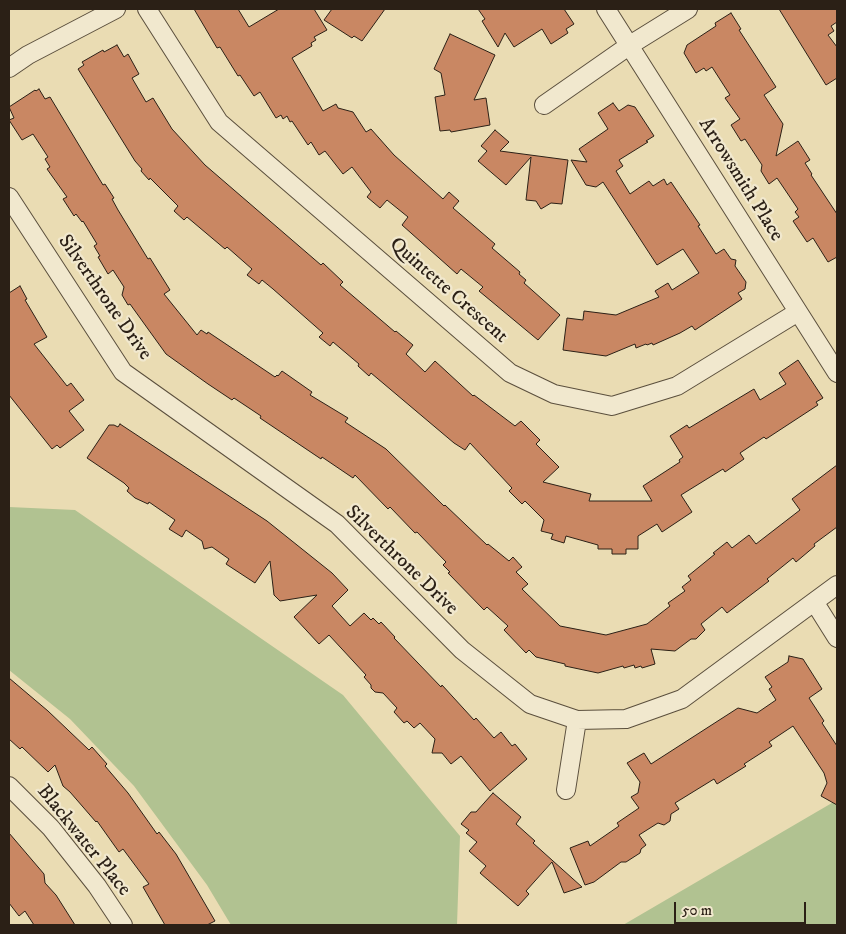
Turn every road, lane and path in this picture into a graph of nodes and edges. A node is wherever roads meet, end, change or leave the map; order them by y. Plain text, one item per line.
1 (116, 9) edge
2 (146, 9) edge
3 (606, 9) edge
4 (688, 9) edge
5 (630, 45) junction
6 (9, 68) edge
7 (544, 105) dead end
8 (9, 197) edge
9 (798, 312) junction
10 (837, 374) edge
11 (837, 586) edge
12 (815, 603) junction
13 (837, 638) edge
14 (577, 720) junction
15 (9, 786) edge
16 (566, 790) dead end
17 (122, 925) edge

1 - 6 street
2 - 9 street, Quintette Crescent
3 - 5 street, Arrowsmith Place
4 - 5 street
5 - 7 street
5 - 9 street, Arrowsmith Place
8 - 14 street, Silverthrone Drive
9 - 10 street, Arrowsmith Place
11 - 12 street, Silverthrone Drive
12 - 13 street
12 - 14 street, Silverthrone Drive
14 - 16 street
15 - 17 street, Blackwater Place

